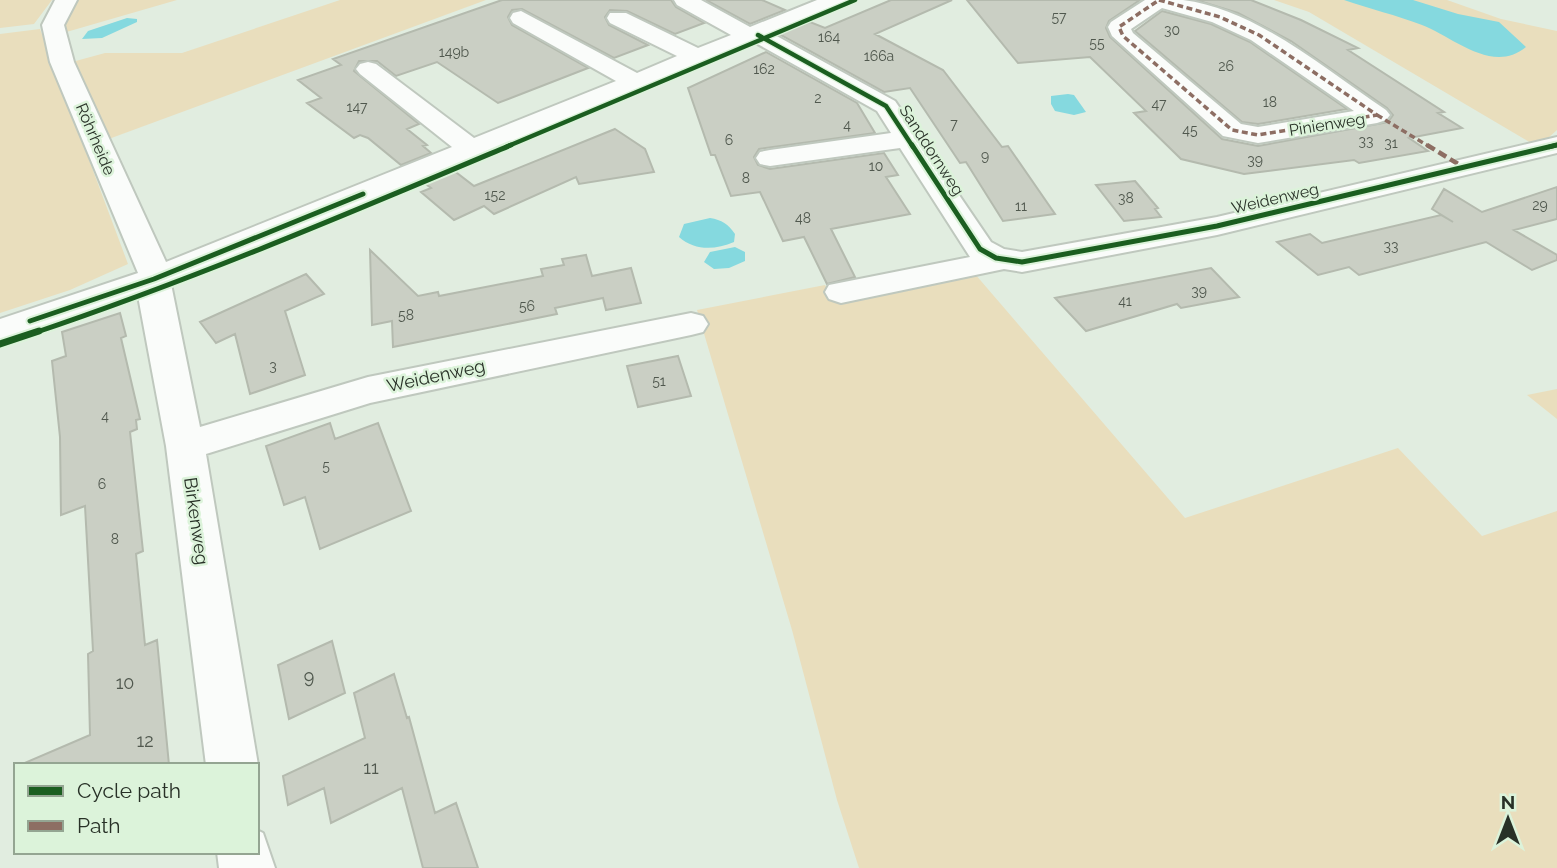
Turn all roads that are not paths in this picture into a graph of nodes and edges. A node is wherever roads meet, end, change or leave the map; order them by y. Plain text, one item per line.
1 (66, 0) edge
2 (685, 0) edge
3 (782, 0) edge
4 (836, 0) edge
5 (1159, 0) edge
6 (809, 11) junction
7 (522, 18) dead end
8 (618, 18) dead end
9 (752, 34) junction
10 (697, 57) junction
11 (368, 69) dead end
12 (636, 82) junction
13 (908, 139) junction
14 (1557, 145) edge
15 (472, 150) junction
16 (770, 159) dead end
17 (996, 258) junction
18 (154, 279) junction
19 (841, 292) dead end
20 (691, 324) dead end
21 (0, 331) edge
22 (185, 446) junction
23 (232, 763) edge

1 - 18 street, Röhrheide
2 - 9 street, Sanddornweg
3 - 6 street
4 - 6 street
5 - 5 street, Pinienweg
6 - 9 street
7 - 12 street
8 - 10 street
9 - 10 street
9 - 13 street, Sanddornweg
10 - 12 street
11 - 15 street
12 - 15 street
13 - 16 street
13 - 17 street, Sanddornweg
14 - 17 street, Weidenweg
15 - 18 street
17 - 19 street
18 - 21 street
18 - 22 street, Birkenweg
20 - 22 street, Weidenweg
22 - 23 street, Birkenweg

